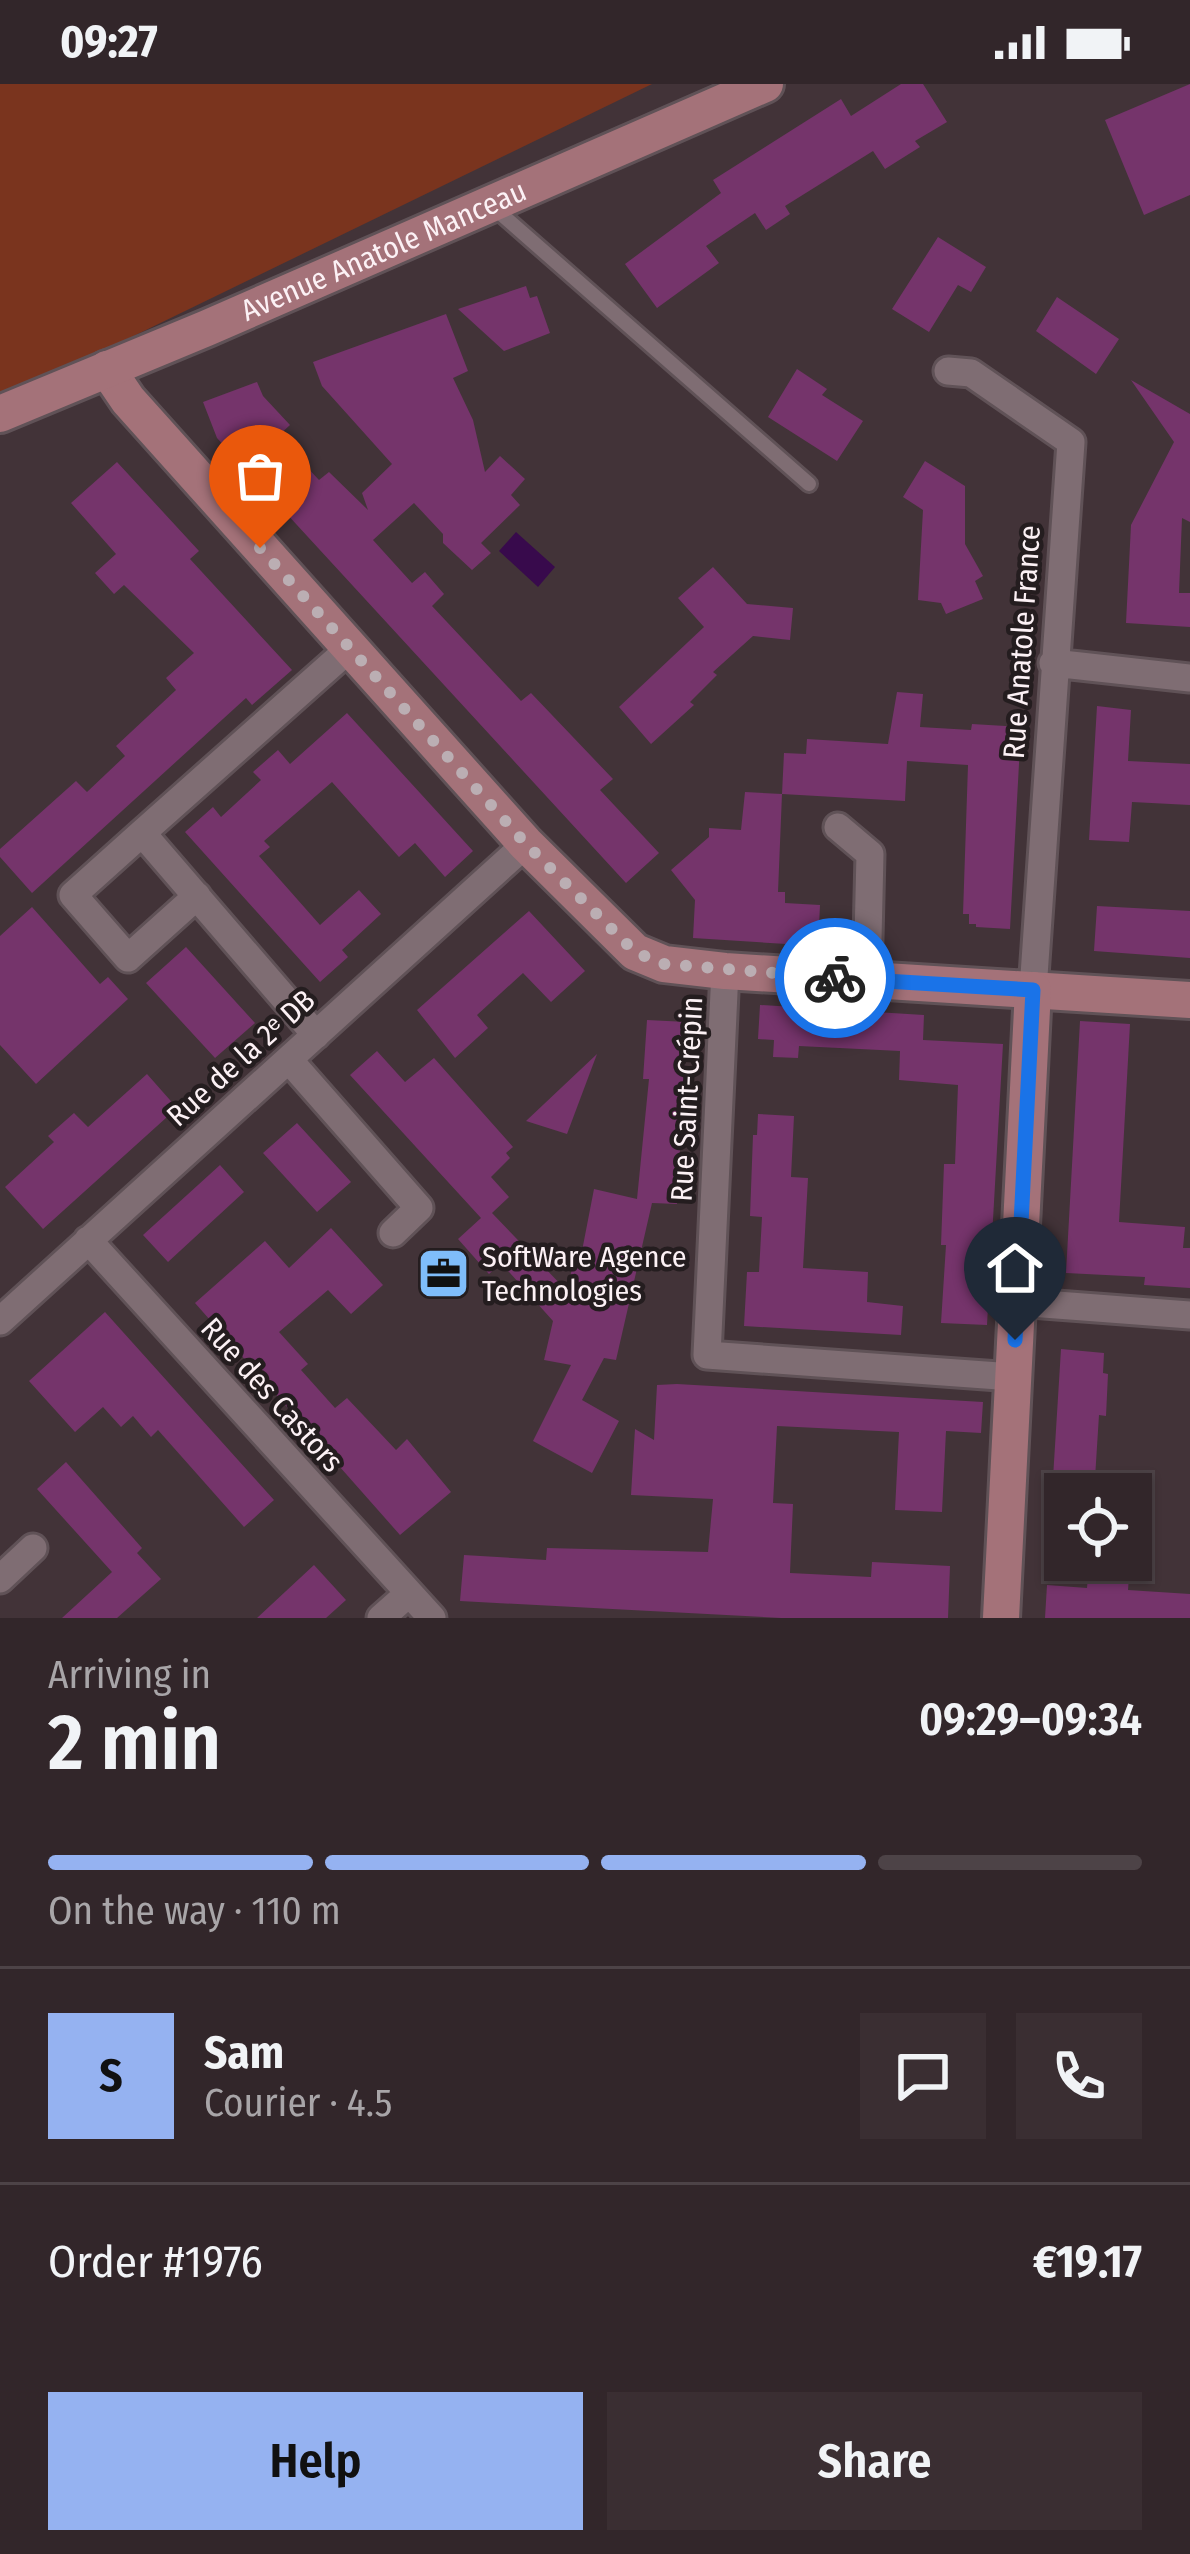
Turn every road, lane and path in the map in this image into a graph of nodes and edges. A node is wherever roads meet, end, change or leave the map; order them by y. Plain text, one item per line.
1 (764, 84) edge
2 (490, 204) junction
3 (107, 369) junction
4 (948, 371) dead end
5 (0, 414) edge
6 (808, 484) dead end
7 (350, 648) junction
8 (1053, 663) junction
9 (1190, 678) edge
10 (838, 826) dead end
11 (142, 833) junction
12 (526, 844) junction
13 (197, 896) junction
14 (725, 971) junction
15 (867, 981) junction
16 (1033, 990) junction
17 (1190, 1000) edge
18 (316, 1035) junction
19 (289, 1060) junction
20 (393, 1233) dead end
21 (88, 1240) junction
22 (1017, 1302) junction
23 (1190, 1316) edge
24 (0, 1322) edge
25 (1013, 1377) junction
26 (33, 1548) dead end
27 (0, 1579) edge
28 (407, 1594) junction
29 (381, 1618) edge
30 (432, 1618) edge
31 (1001, 1618) edge

1 - 2 street, Avenue Anatole Manceau
2 - 3 street, Avenue Anatole Manceau
2 - 6 lane
3 - 5 street, Avenue Anatole Manceau
3 - 7 street
4 - 8 street, Rue Anatole France
7 - 11 street
7 - 12 street
8 - 9 street
8 - 16 street, Rue Anatole France
10 - 15 street
11 - 13 street
11 - 13 street
12 - 14 street
12 - 18 street, Rue de la 2ᵉ DB
13 - 18 street
14 - 15 street
14 - 25 street, Rue Saint-Crépin
15 - 16 street
16 - 17 street
16 - 22 street
18 - 19 street, Rue de la 2ᵉ DB
19 - 20 street
19 - 21 street, Rue de la 2ᵉ DB
21 - 24 street, Rue de la 2ᵉ DB
21 - 28 street, Rue des Castors
22 - 23 street
22 - 25 street
25 - 31 street
26 - 27 street
28 - 29 street
28 - 30 street, Rue des Castors

